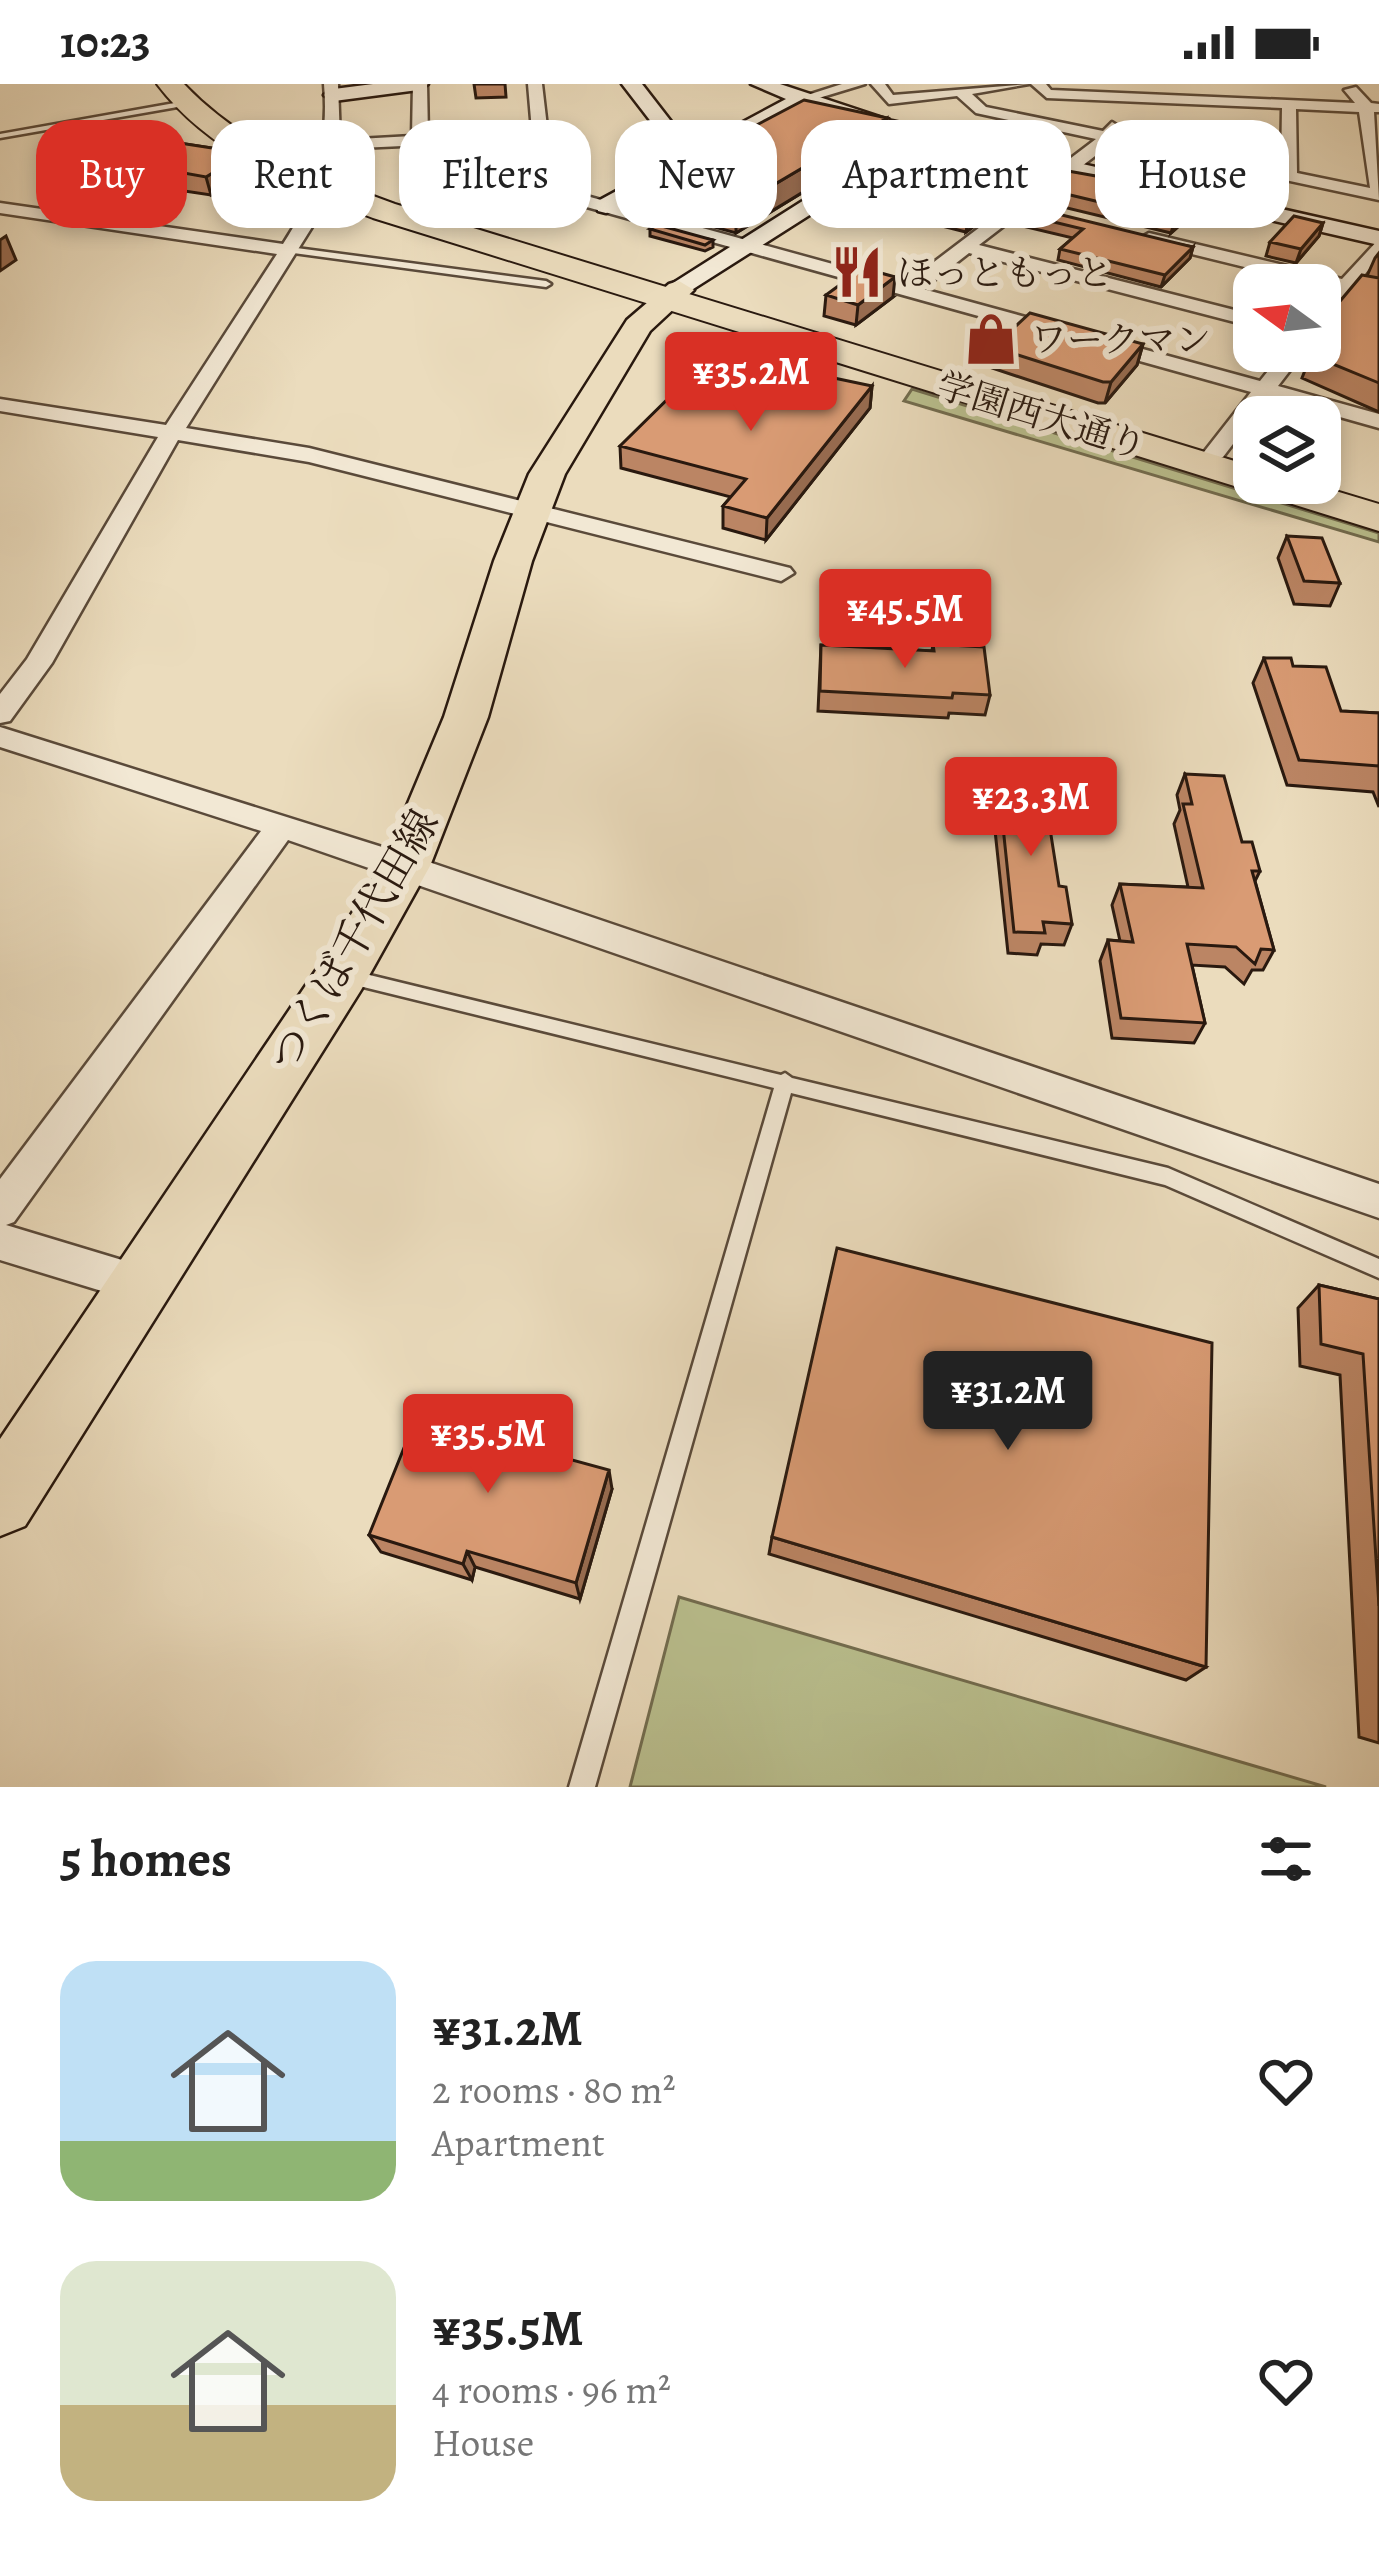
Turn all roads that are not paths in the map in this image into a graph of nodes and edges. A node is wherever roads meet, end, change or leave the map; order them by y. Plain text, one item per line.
1 (419, 84) edge
2 (535, 84) edge
3 (632, 84) edge
4 (761, 84) edge
5 (858, 84) edge
6 (878, 84) edge
7 (1022, 84) edge
8 (1038, 84) edge
9 (1195, 84) edge
10 (1348, 86) edge
11 (1379, 89) edge
12 (182, 90) edge
13 (332, 90) edge
14 (961, 92) junction
15 (1120, 97) junction
16 (799, 100) junction
17 (1207, 100) junction
18 (1289, 104) junction
19 (1372, 107) edge
20 (1204, 119) dead end
21 (228, 120) edge
22 (330, 120) edge
23 (420, 120) edge
24 (539, 120) edge
25 (660, 120) edge
26 (763, 120) edge
27 (872, 120) edge
28 (1114, 120) edge
29 (1289, 120) edge
30 (1095, 134) edge
31 (0, 136) edge
32 (1095, 148) edge
33 (1071, 166) edge
34 (1071, 168) edge
35 (1289, 176) edge
36 (375, 189) edge
37 (1379, 192) edge
38 (615, 201) edge
39 (591, 202) edge
40 (606, 206) junction
41 (0, 208) edge
42 (801, 212) edge
43 (299, 228) edge
44 (991, 228) edge
45 (1128, 232) edge
46 (1379, 241) edge
47 (748, 246) junction
48 (966, 247) junction
49 (289, 250) junction
50 (547, 284) dead end
51 (1346, 286) junction
52 (909, 290) junction
53 (1341, 292) edge
54 (1379, 294) edge
55 (672, 295) junction
56 (1233, 316) edge
57 (1278, 372) edge
58 (1264, 389) junction
59 (0, 405) edge
60 (1379, 421) edge
61 (171, 434) junction
62 (1215, 452) junction
63 (1233, 458) edge
64 (1233, 473) edge
65 (1341, 490) edge
66 (1379, 501) edge
67 (1333, 504) edge
68 (532, 510) junction
69 (1379, 518) edge
70 (781, 573) dead end
71 (0, 714) edge
72 (0, 736) edge
73 (280, 827) junction
74 (406, 866) junction
75 (342, 975) junction
76 (785, 1081) junction
77 (1379, 1201) edge
78 (0, 1210) edge
79 (0, 1242) edge
80 (1379, 1269) edge
81 (141, 1284) junction
82 (0, 1501) edge
83 (582, 1787) edge

1 - 13 street
1 - 23 street
2 - 24 street
3 - 25 street
4 - 16 street
5 - 16 street
6 - 14 street
7 - 14 street
8 - 15 street
9 - 17 street
10 - 11 street
10 - 19 street
12 - 21 highway, 学園西大通り
12 - 31 lane
13 - 22 street
14 - 30 street
15 - 17 street
15 - 28 street
16 - 26 street
16 - 27 street
17 - 18 street
17 - 20 street
18 - 19 street
18 - 29 street
19 - 37 street
32 - 33 street
34 - 46 street
35 - 37 street
36 - 55 highway, 学園西大通り
38 - 40 street
39 - 40 street
40 - 47 street
41 - 49 street
42 - 47 street
43 - 49 street
44 - 48 street
45 - 51 street
46 - 51 street
47 - 52 street
47 - 55 street
48 - 52 street
48 - 56 street
49 - 50 lane
49 - 61 street
51 - 53 street
51 - 54 street
52 - 58 street
55 - 62 highway, 学園西大通り
55 - 64 highway, 学園西大通り
55 - 68 main road, つくば千代田線
57 - 58 street
58 - 60 street
58 - 62 street
59 - 61 street
61 - 68 street
61 - 71 street
62 - 63 highway, 学園西大通り
65 - 66 highway
67 - 69 highway
68 - 70 street
68 - 74 main road, つくば千代田線
72 - 73 street
73 - 74 street
73 - 78 street
74 - 75 main road, つくば千代田線
74 - 77 street
75 - 76 lane
75 - 81 main road, つくば千代田線
76 - 80 lane
76 - 83 lane
79 - 81 street
81 - 82 main road, つくば千代田線

